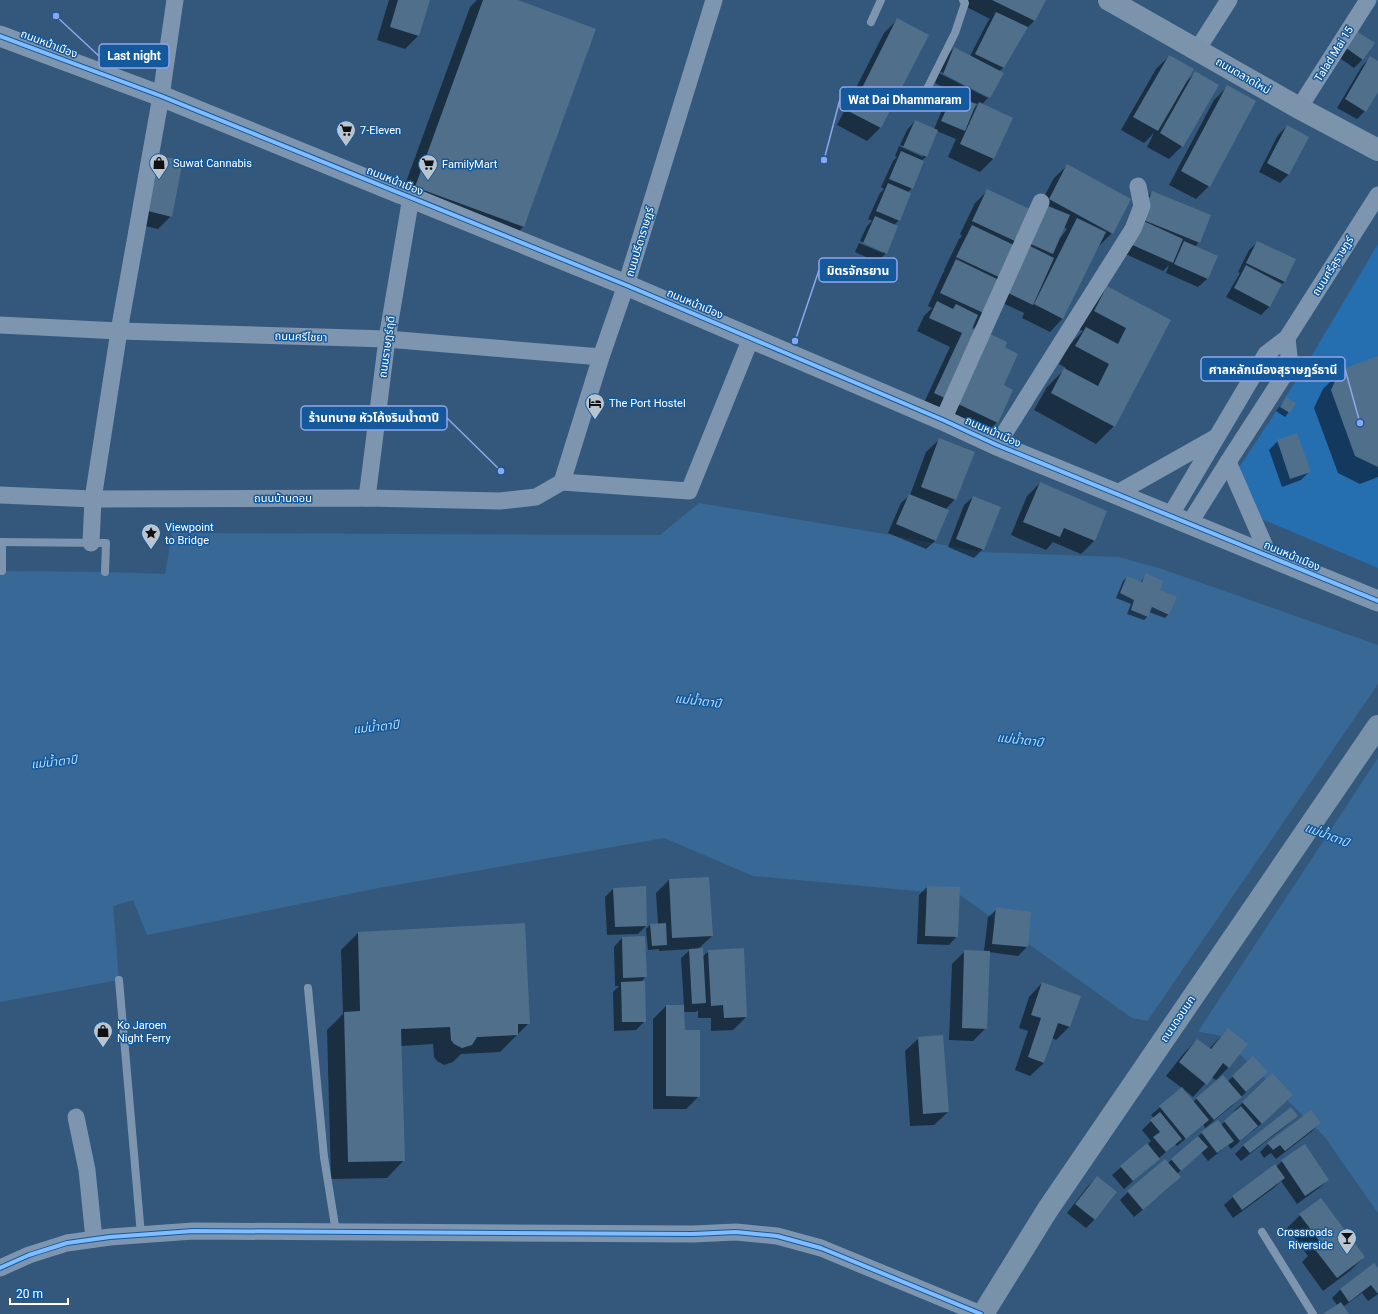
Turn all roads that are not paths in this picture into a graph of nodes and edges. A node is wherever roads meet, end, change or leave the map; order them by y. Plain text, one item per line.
1 (175, 0) edge
2 (714, 0) edge
3 (881, 0) edge
4 (963, 0) edge
5 (1109, 0) edge
6 (1229, 0) edge
7 (1368, 0) edge
8 (871, 22) dead end
9 (0, 36) edge
10 (1197, 50) junction
11 (162, 96) junction
12 (919, 105) dead end
13 (1299, 108) junction
14 (1378, 150) edge
15 (1138, 186) dead end
16 (1378, 195) edge
17 (411, 196) junction
18 (1041, 202) dead end
19 (626, 284) junction
20 (0, 325) edge
21 (119, 331) junction
22 (751, 338) junction
23 (1288, 338) junction
24 (388, 339) junction
25 (601, 357) junction
26 (943, 420) junction
27 (1216, 437) junction
28 (997, 445) junction
29 (1228, 462) junction
30 (562, 482) junction
31 (1116, 494) junction
32 (0, 495) edge
33 (368, 498) junction
34 (93, 499) junction
35 (1170, 516) junction
36 (1189, 524) junction
37 (1, 542) edge
38 (91, 543) junction
39 (1269, 556) junction
40 (2, 571) dead end
41 (105, 572) dead end
42 (1378, 601) edge
43 (1378, 726) edge
44 (119, 980) dead end
45 (308, 988) dead end
46 (76, 1117) dead end
47 (336, 1232) junction
48 (1262, 1232) dead end
49 (141, 1235) junction
50 (94, 1239) junction
51 (0, 1268) edge
52 (982, 1314) edge
53 (1313, 1314) edge

1 - 11 street
2 - 19 street, ถนนปรีดาราษฎร์
3 - 8 lane
4 - 12 lane
5 - 10 main road, ถนนตลาดใหม่
6 - 10 street
7 - 13 street, Talad Mai 15
9 - 11 street, ถนนหน้าเมือง
10 - 13 main road, ถนนตลาดใหม่
11 - 17 street, ถนนหน้าเมือง
11 - 21 street
13 - 14 main road, ถนนตลาดใหม่
15 - 28 street
16 - 23 street, ถนนศรีสุราษฎร์
17 - 19 street, ถนนหน้าเมือง
17 - 24 street, ถนนราษฎร์ฤดี
18 - 26 street
19 - 22 street, ถนนหน้าเมือง
19 - 25 street, ถนนปรีดาราษฎร์
20 - 21 street, ถนนศรีไชยา
21 - 24 street, ถนนศรีไชยา
21 - 34 street
22 - 26 street, ถนนหน้าเมือง
22 - 30 street
23 - 27 street, ถนนศรีสุราษฎร์
23 - 29 street
24 - 25 street, ถนนศรีไชยา
24 - 33 street, ถนนราษฎร์ฤดี
25 - 30 street, ถนนปรีดาราษฎร์
26 - 28 street, ถนนหน้าเมือง
27 - 31 street, ถนนศรีสุราษฎร์
27 - 35 street, ถนนศรีสุราษฎร์
28 - 31 street, ถนนหน้าเมือง
29 - 36 street
29 - 39 street
30 - 33 street, ถนนบ้านดอน
31 - 35 street, ถนนหน้าเมือง
32 - 34 street, ถนนบ้านดอน
33 - 34 street, ถนนบ้านดอน
34 - 38 street
35 - 36 street, ถนนหน้าเมือง
36 - 39 street, ถนนหน้าเมือง
37 - 38 lane
37 - 40 lane
38 - 41 lane
39 - 42 street, ถนนหน้าเมือง
43 - 52 main road, ถนนดอนนก
44 - 49 lane
45 - 47 lane
46 - 50 street
47 - 49 street
47 - 52 street
48 - 53 lane
49 - 50 street
50 - 51 street

